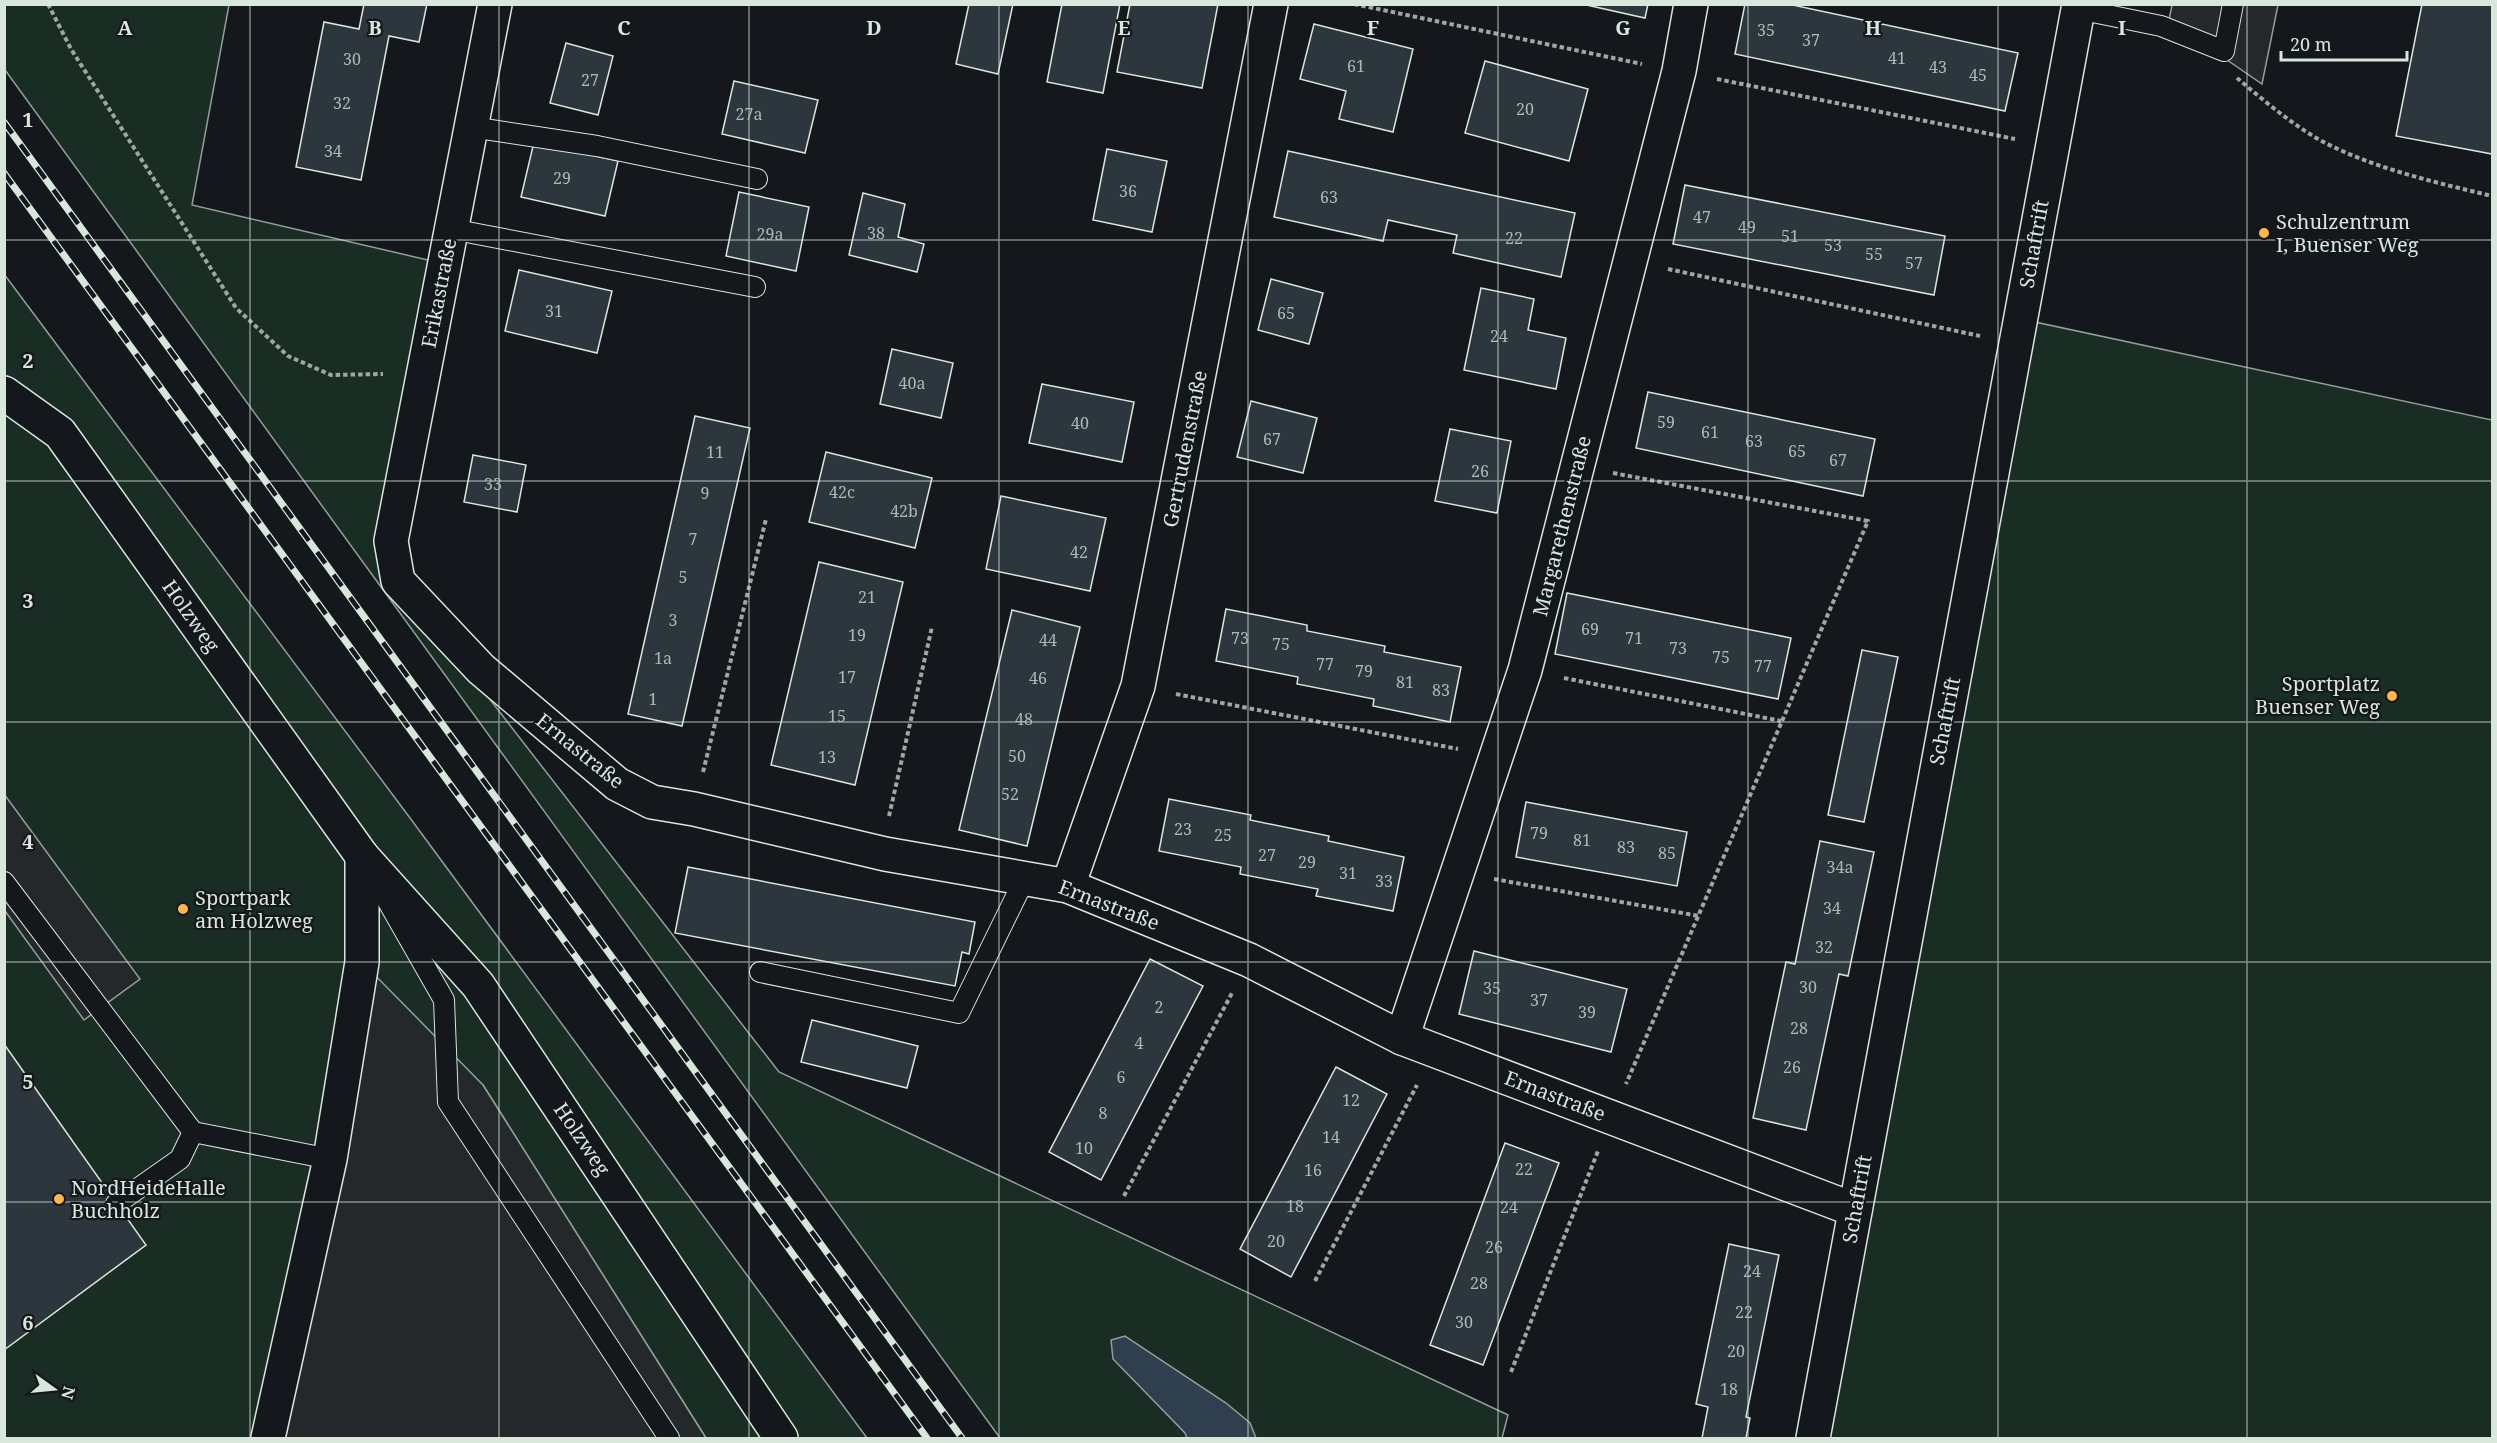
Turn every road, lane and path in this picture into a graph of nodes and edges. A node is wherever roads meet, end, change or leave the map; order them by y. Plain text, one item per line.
1 (48, 4) edge
2 (495, 4) edge
3 (1271, 4) edge
4 (1354, 4) edge
5 (1691, 4) edge
6 (2232, 4) edge
7 (2078, 7) edge
8 (2224, 51) junction
9 (1679, 71) junction
10 (471, 127) junction
11 (2052, 147) junction
12 (757, 179) dead end
13 (2493, 196) edge
14 (451, 229) junction
15 (1630, 261) junction
16 (755, 287) dead end
17 (2016, 344) junction
18 (423, 374) junction
19 (4, 393) edge
20 (1577, 466) junction
21 (765, 519) dead end
22 (398, 581) joint
23 (932, 627) dead end
24 (1525, 670) junction
25 (1138, 686) junction
26 (1781, 721) junction
27 (1497, 756) junction
28 (694, 809) junction
29 (885, 854) junction
30 (362, 856) junction
31 (1457, 873) junction
32 (1025, 878) junction
33 (4, 882) edge
34 (1068, 886) junction
35 (1699, 916) junction
36 (1249, 960) junction
37 (760, 972) dead end
38 (1402, 1038) junction
39 (1435, 1050) junction
40 (1611, 1117) junction
41 (193, 1132) junction
42 (330, 1159) junction
43 (1124, 1196) dead end
44 (116, 1204) dead end
45 (1855, 1210) junction
46 (1315, 1281) dead end
47 (1511, 1372) dead end
48 (268, 1438) edge
49 (669, 1438) edge
50 (781, 1438) edge
51 (1813, 1438) edge

1 - 18 path
2 - 10 street, Erikastraße
3 - 25 street, Gertrudenstraße
4 - 9 path
5 - 9 street, Margarethenstraße
6 - 8 lane
7 - 8 lane
7 - 11 street, Schaftrift
8 - 13 path
9 - 11 path
9 - 15 street, Margarethenstraße
10 - 12 lane
10 - 14 street, Erikastraße
11 - 17 street, Schaftrift
14 - 16 lane
14 - 18 street, Erikastraße
15 - 17 path
15 - 20 street, Margarethenstraße
17 - 45 street, Schaftrift
18 - 22 street, Erikastraße
19 - 30 street, Holzweg
20 - 24 street, Margarethenstraße
20 - 26 path
21 - 28 path
22 - 28 street, Ernastraße
23 - 29 path
24 - 26 path
24 - 27 street, Margarethenstraße
25 - 27 path
25 - 34 street, Gertrudenstraße
26 - 35 path
27 - 31 street, Margarethenstraße
28 - 29 street, Ernastraße
29 - 32 street, Ernastraße
30 - 42 street
30 - 49 lane
30 - 50 street, Holzweg
31 - 35 path
31 - 38 street, Margarethenstraße
32 - 34 street, Ernastraße
32 - 37 lane
33 - 41 lane
34 - 36 street, Ernastraße
35 - 40 path
36 - 38 street, Ernastraße
36 - 43 path
38 - 39 street, Ernastraße
39 - 40 street, Ernastraße
39 - 46 path
40 - 45 street, Ernastraße
40 - 47 path
41 - 42 lane
41 - 44 lane
42 - 48 street
45 - 51 street, Schaftrift

